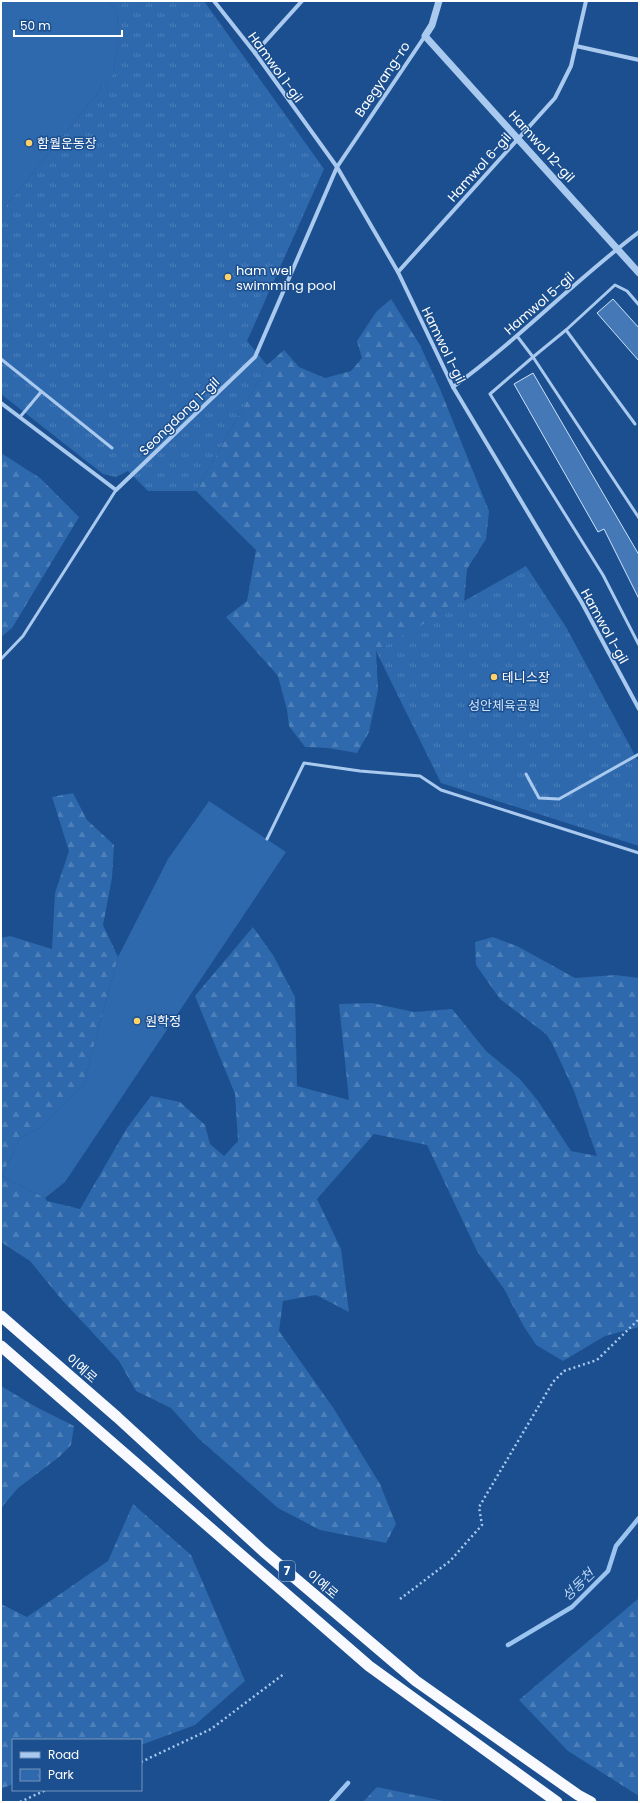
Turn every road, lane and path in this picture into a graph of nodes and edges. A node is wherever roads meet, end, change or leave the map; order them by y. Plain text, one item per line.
1 (214, 1) edge
2 (302, 1) edge
3 (438, 1) edge
4 (586, 1) edge
5 (425, 36) junction
6 (576, 46) junction
7 (255, 53) junction
8 (639, 60) edge
9 (519, 138) junction
10 (337, 167) junction
11 (639, 232) edge
12 (617, 248) junction
13 (398, 272) junction
14 (639, 273) edge
15 (639, 305) edge
16 (566, 330) junction
17 (517, 336) junction
18 (533, 357) junction
19 (1, 359) edge
20 (452, 387) junction
21 (41, 392) junction
22 (1, 402) edge
23 (20, 417) junction
24 (635, 424) dead end
25 (112, 448) dead end
26 (116, 490) junction
27 (639, 518) edge
28 (639, 645) edge
29 (1, 659) edge
30 (639, 709) edge
31 (639, 754) edge
32 (526, 774) dead end
33 (267, 839) dead end
34 (639, 853) edge
35 (1, 1316) edge
36 (639, 1319) edge
37 (1, 1346) edge
38 (400, 1599) dead end
39 (285, 1673) dead end
40 (142, 1762) edge
41 (44, 1791) edge
42 (20, 1802) edge
43 (557, 1802) edge
44 (591, 1802) edge

1 - 7 street, Hamwol 1-gil
2 - 7 street
3 - 5 street, Baegyang-ro
4 - 6 street, Hamwol 6-gil
5 - 9 street, Hamwol 12-gil
5 - 10 street, Baegyang-ro
6 - 8 street
6 - 9 street, Hamwol 6-gil
7 - 10 street, Hamwol 1-gil
9 - 12 street, Hamwol 12-gil
9 - 13 street, Hamwol 6-gil
10 - 13 street, Hamwol 1-gil
10 - 26 street, Seongdong 1-gil
11 - 12 street, Hamwol 5-gil
12 - 14 street, Hamwol 12-gil
12 - 17 street, Hamwol 5-gil
13 - 20 street, Hamwol 1-gil
15 - 16 lane
16 - 18 lane
16 - 24 lane
17 - 18 lane
17 - 20 street, Hamwol 5-gil
18 - 27 lane
18 - 28 lane
19 - 21 lane
20 - 30 street, Hamwol 1-gil
21 - 23 lane
21 - 25 lane
22 - 23 street
23 - 26 street
26 - 29 lane, Seongdong 1-gil
31 - 32 lane
33 - 34 lane
35 - 44 highway, 이예로 / 7
36 - 38 path
37 - 43 highway, 7
39 - 40 path
41 - 42 path

